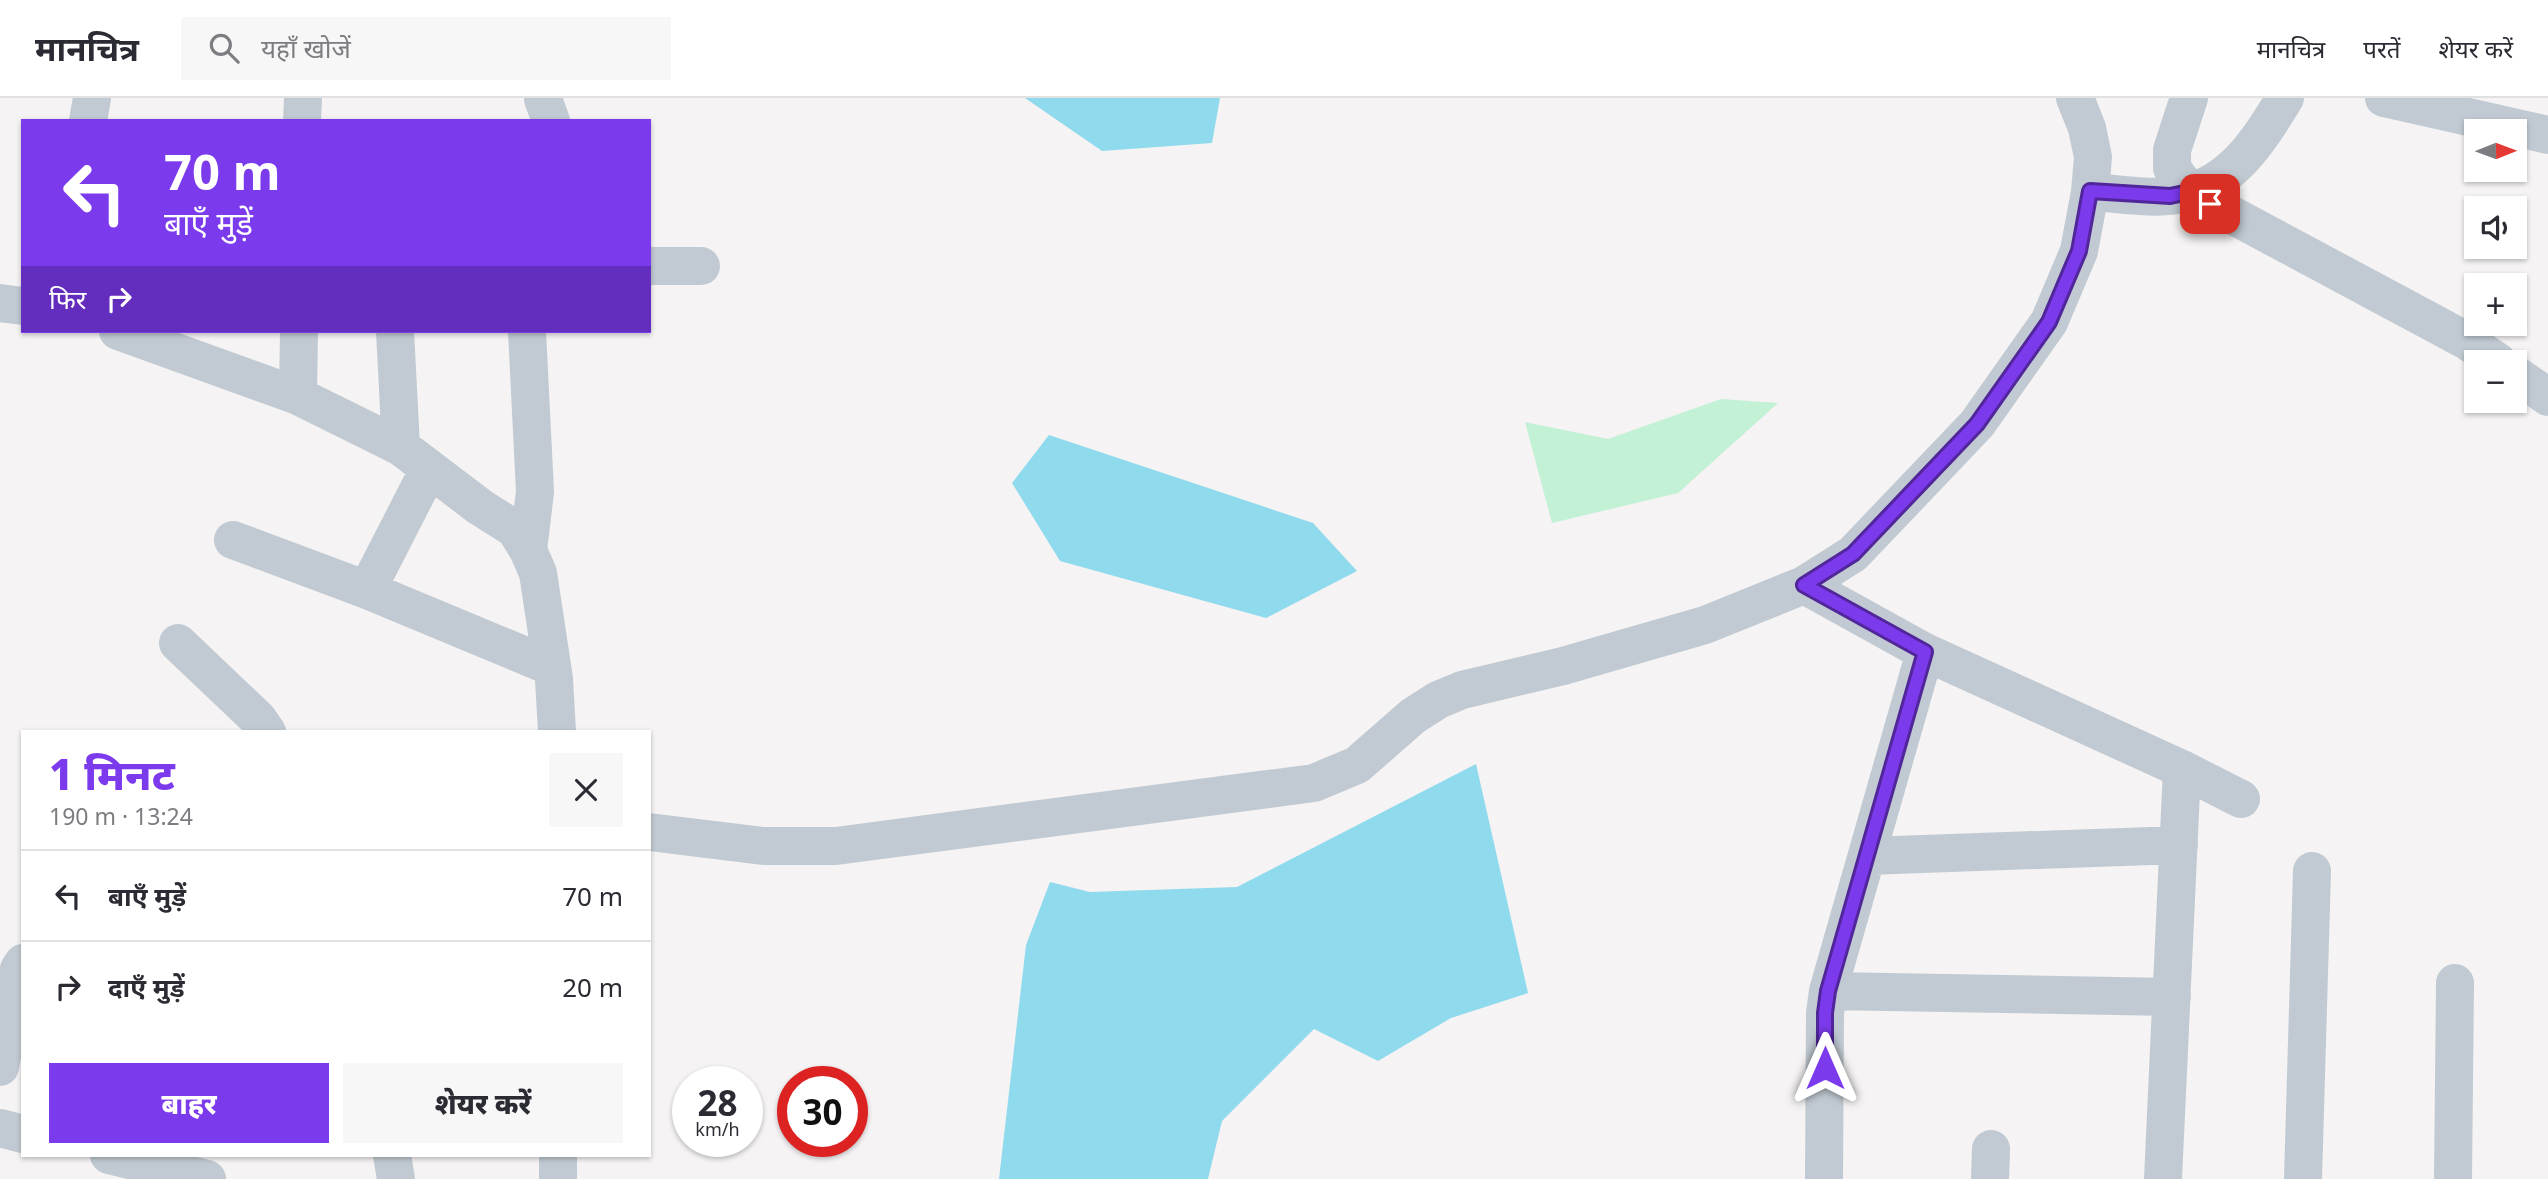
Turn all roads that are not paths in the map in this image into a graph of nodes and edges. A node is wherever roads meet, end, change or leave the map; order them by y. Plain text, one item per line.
1 (92, 98) edge
2 (303, 98) edge
3 (2189, 98) edge
4 (2286, 98) edge
5 (2384, 98) edge
6 (2077, 100) edge
7 (88, 119) edge
8 (302, 119) edge
9 (2548, 135) edge
10 (2090, 191) junction
11 (2189, 192) junction
12 (651, 266) edge
13 (701, 266) dead end
14 (0, 303) edge
15 (21, 306) edge
16 (124, 333) edge
17 (299, 333) edge
18 (395, 333) edge
19 (527, 333) edge
20 (2480, 350) edge
21 (2527, 382) edge
22 (298, 396) junction
23 (2548, 397) edge
24 (415, 458) junction
25 (233, 540) dead end
26 (528, 550) junction
27 (1804, 585) junction
28 (367, 590) junction
29 (178, 643) dead end
30 (1925, 652) junction
31 (552, 667) junction
32 (266, 730) edge
33 (557, 730) edge
34 (2182, 769) junction
35 (2241, 799) dead end
36 (651, 832) edge
37 (2179, 845) junction
38 (1867, 856) junction
39 (2312, 871) dead end
40 (21, 966) edge
41 (2455, 983) dead end
42 (1828, 991) junction
43 (2172, 997) junction
44 (0, 1067) edge
45 (0, 1128) edge
46 (21, 1133) edge
47 (118, 1157) edge
48 (392, 1157) edge
49 (558, 1157) edge
50 (207, 1179) edge
51 (396, 1179) edge
52 (558, 1179) edge
53 (1824, 1179) edge
54 (2163, 1179) edge
55 (2303, 1179) edge
56 (2453, 1179) edge

1 - 7 street
2 - 8 street
3 - 11 street
4 - 11 street
5 - 9 street
6 - 10 street
10 - 11 street
10 - 27 street
11 - 20 street
12 - 13 street
14 - 15 street
16 - 22 street
17 - 22 street
18 - 24 street
19 - 26 street
21 - 23 street
22 - 24 street
24 - 26 street
24 - 28 street
25 - 28 street
26 - 31 street
27 - 30 street
27 - 36 street
28 - 31 street
29 - 32 street
30 - 34 street
30 - 38 street
31 - 33 street
34 - 35 street
34 - 37 street
37 - 38 street
37 - 43 street
38 - 42 street
39 - 55 street
40 - 44 street
41 - 56 street
42 - 43 street
42 - 53 street
43 - 54 street
45 - 46 street
47 - 50 street
48 - 51 street
49 - 52 street

